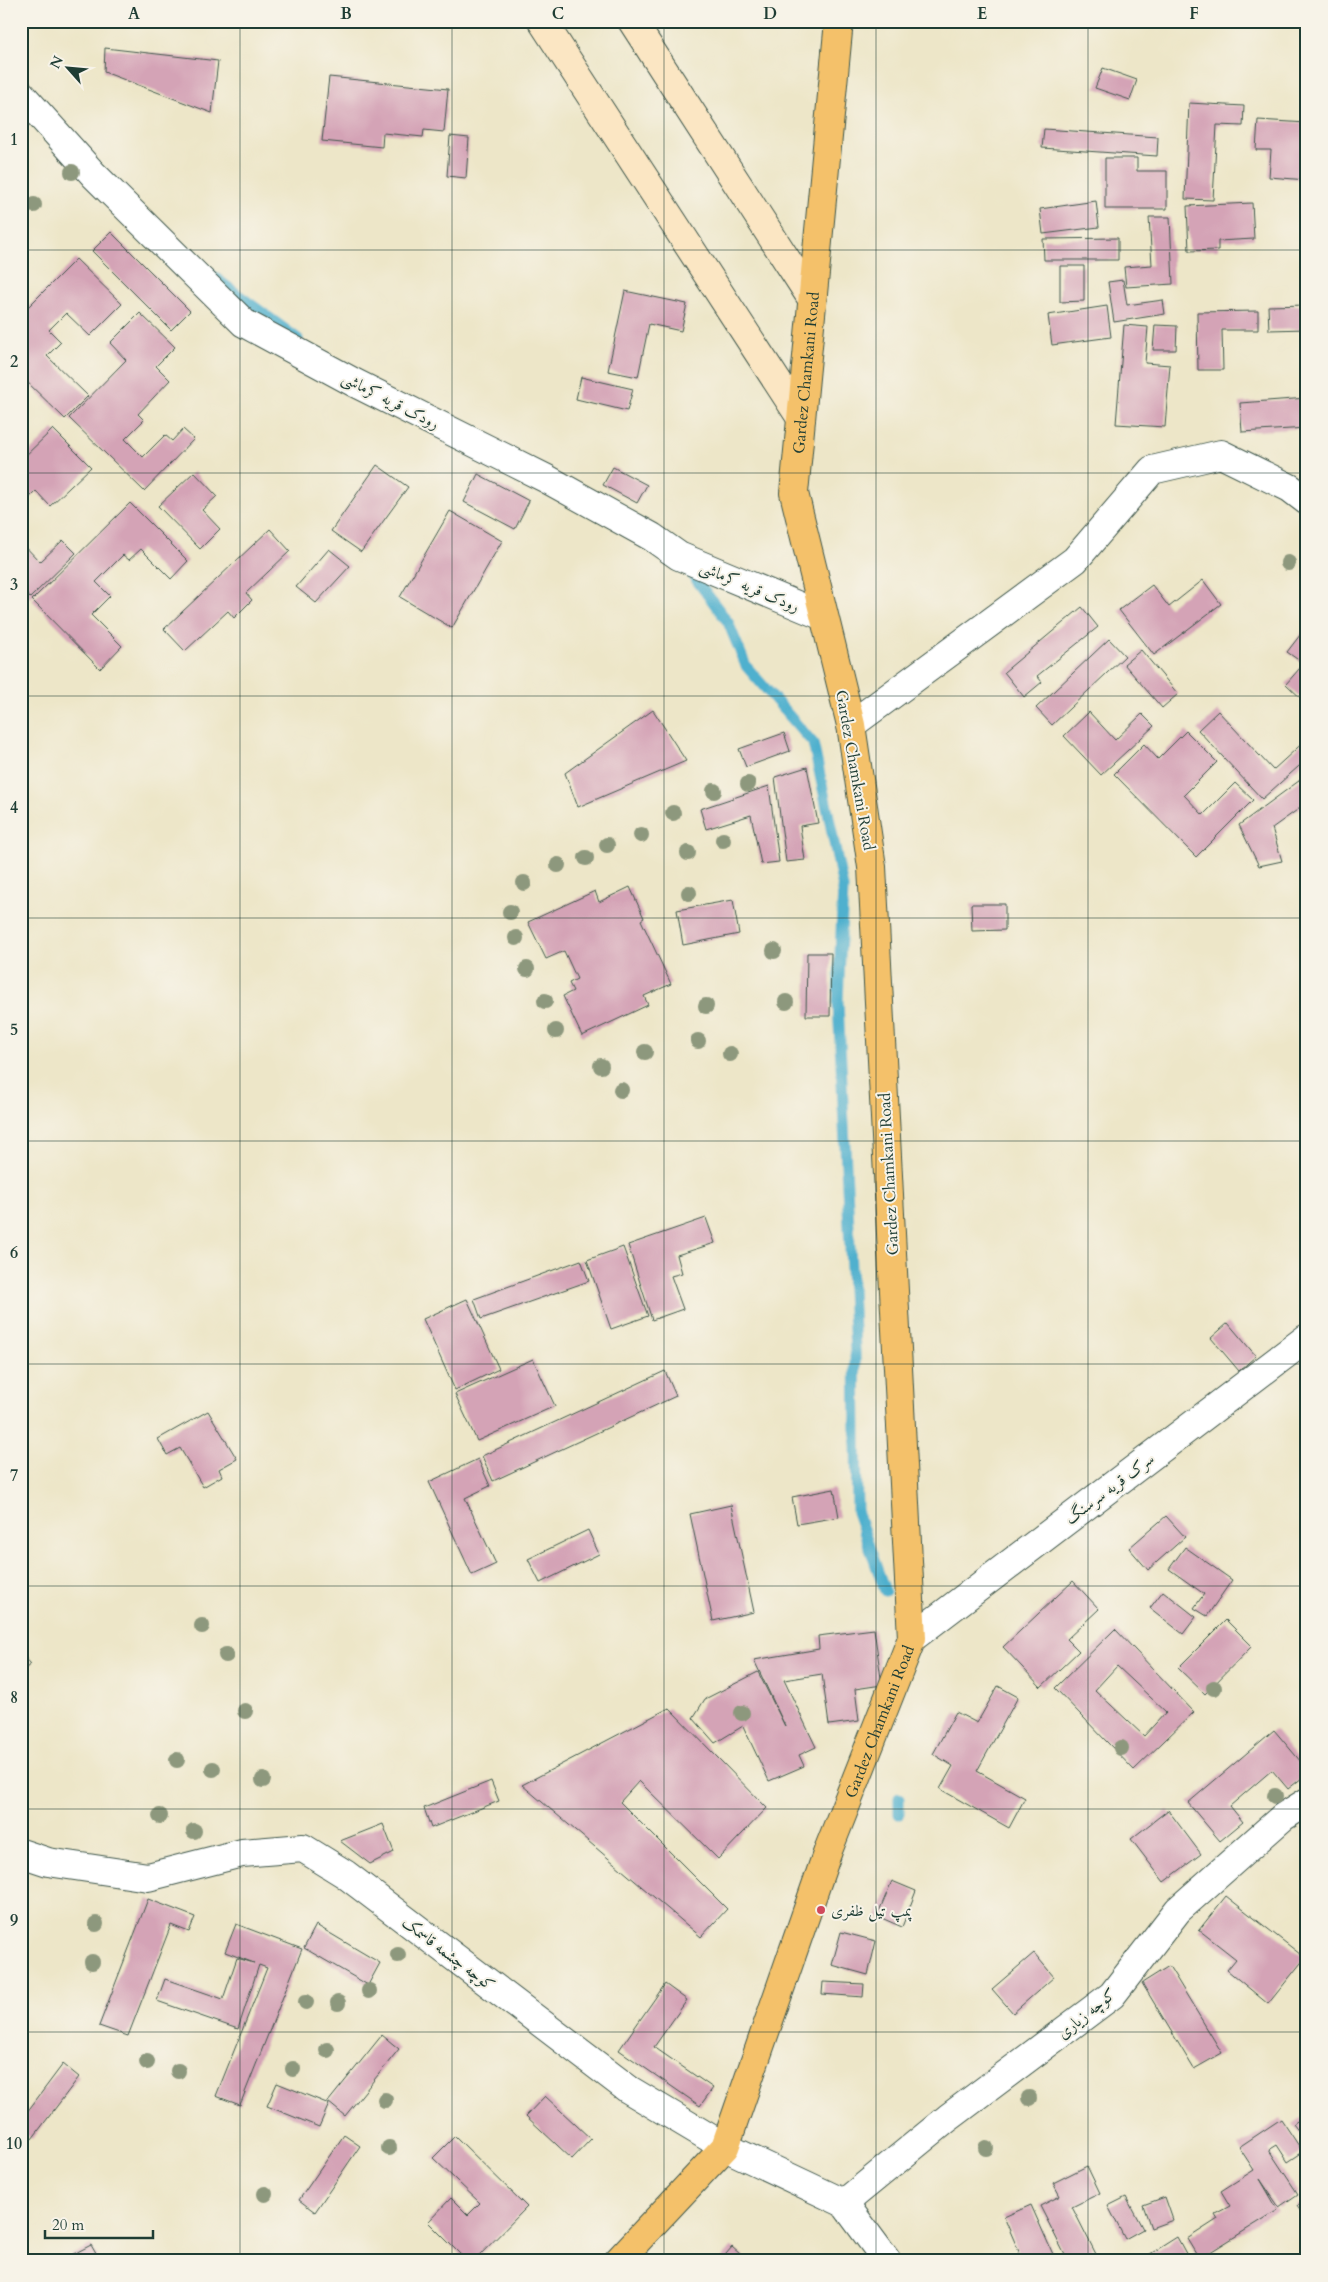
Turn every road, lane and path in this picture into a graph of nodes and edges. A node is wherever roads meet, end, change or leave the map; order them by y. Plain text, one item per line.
1 (542, 21) edge
2 (632, 21) edge
3 (839, 21) edge
4 (21, 94) edge
5 (812, 299) junction
6 (802, 418) junction
7 (1307, 500) edge
8 (823, 616) junction
9 (851, 726) junction
10 (1307, 1338) edge
11 (912, 1638) junction
12 (1307, 1802) edge
13 (21, 1854) edge
14 (725, 2147) junction
15 (844, 2203) junction
16 (618, 2261) edge
17 (887, 2261) edge

1 - 6 street
2 - 5 street
3 - 5 highway, Gardez Chamkani Road
4 - 8 street, رودک قریه کرماشی
5 - 6 highway, Gardez Chamkani Road
6 - 8 highway, Gardez Chamkani Road
7 - 9 street
8 - 9 highway, Gardez Chamkani Road
9 - 11 highway, Gardez Chamkani Road
10 - 11 street, سرک قریه سرسنگ
11 - 14 highway, Gardez Chamkani Road
12 - 15 street, کوچه زیاری
13 - 14 street, کوچه چشمه قاسمک
14 - 15 street, کوچه چشمه قاسمک
14 - 16 highway, Gardez Chamkani Road
15 - 17 street

